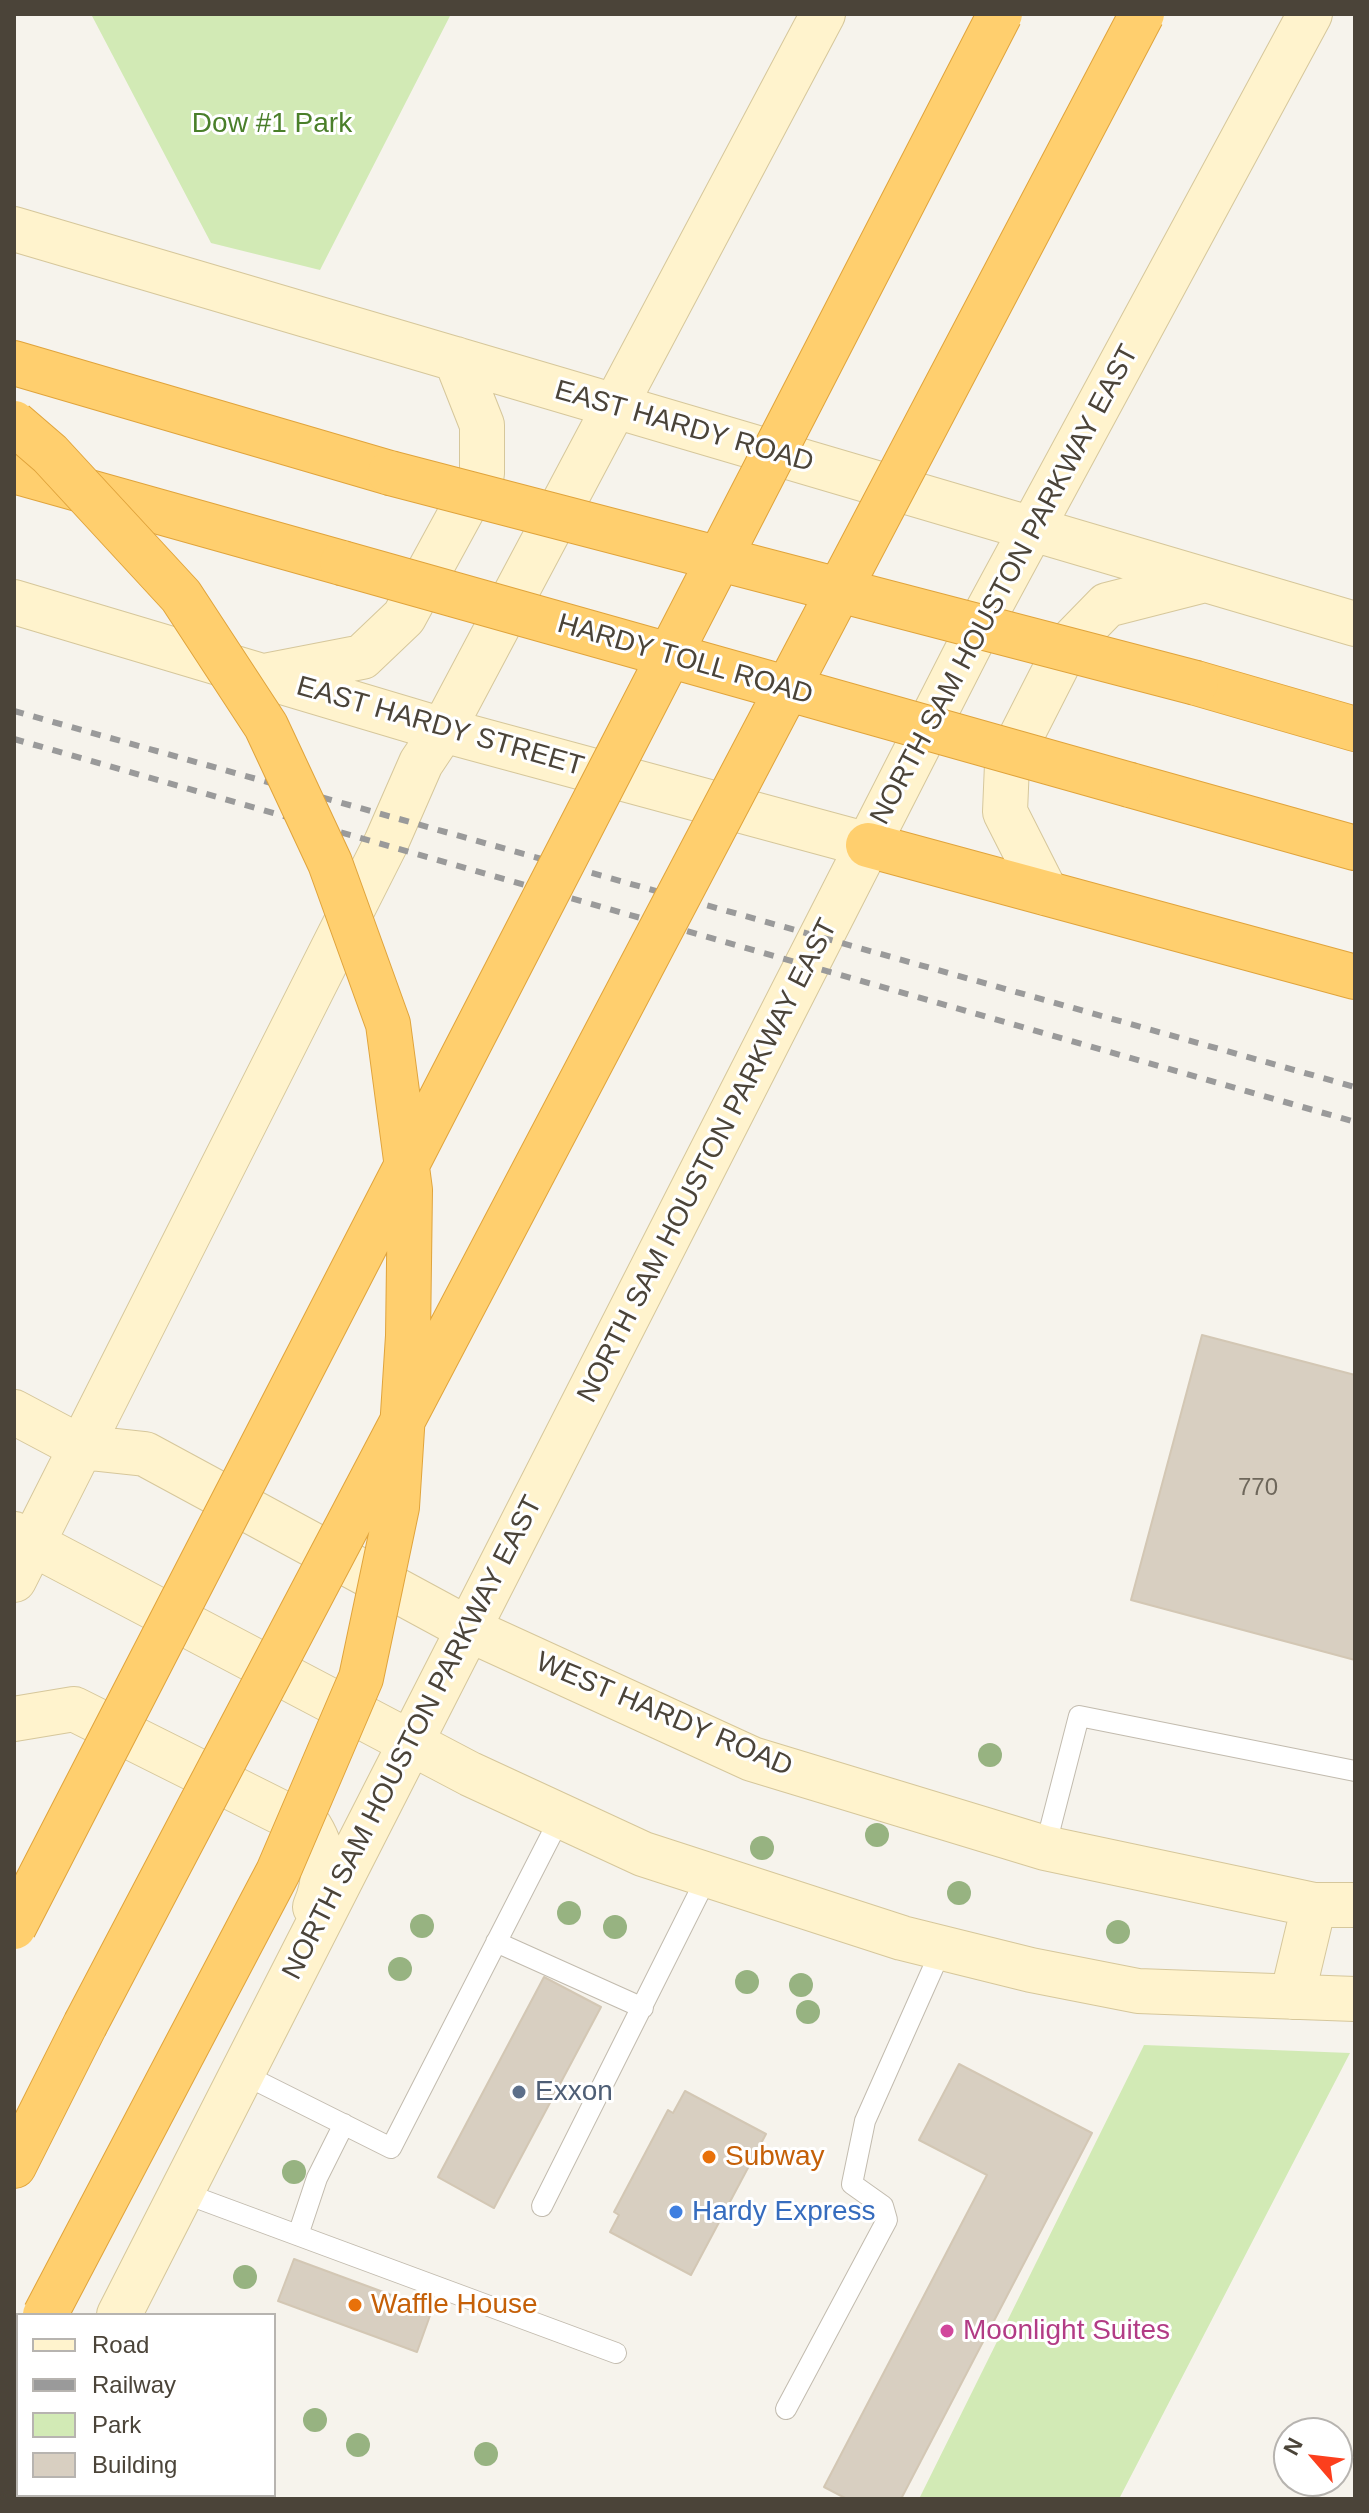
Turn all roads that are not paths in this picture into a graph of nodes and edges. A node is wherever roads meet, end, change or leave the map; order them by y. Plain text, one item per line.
1 (823, 14) edge
2 (1000, 14) edge
3 (1142, 14) edge
4 (1310, 14) edge
5 (14, 229) edge
6 (456, 359) junction
7 (14, 363) edge
8 (615, 406) junction
9 (14, 423) edge
10 (14, 471) edge
11 (1030, 528) junction
12 (1205, 580) junction
13 (14, 602) edge
14 (1355, 624) edge
15 (263, 676) junction
16 (1355, 729) edge
17 (443, 730) junction
18 (868, 845) junction
19 (1355, 848) edge
20 (1046, 893) junction
21 (1355, 977) edge
22 (14, 1412) edge
23 (80, 1447) junction
24 (20, 1553) edge
25 (470, 1630) junction
26 (14, 1719) edge
27 (412, 1742) junction
28 (1355, 1771) edge
29 (561, 1816) junction
30 (1045, 1848) junction
31 (708, 1875) junction
32 (1334, 1905) edge
33 (14, 1927) edge
34 (496, 1942) junction
35 (942, 1948) junction
36 (280, 1995) junction
37 (1292, 1997) junction
38 (1355, 1999) edge
39 (643, 2008) junction
40 (241, 2073) junction
41 (344, 2124) junction
42 (14, 2166) edge
43 (181, 2192) junction
44 (542, 2206) dead end
45 (298, 2235) junction
46 (46, 2313) edge
47 (120, 2313) edge
48 (616, 2353) dead end
49 (786, 2409) dead end

1 - 8 main road
2 - 33 highway, bridge
3 - 42 highway, bridge
4 - 11 main road, NORTH SAM HOUSTON PARKWAY EAST
5 - 6 main road, EAST HARDY ROAD
6 - 8 main road, EAST HARDY ROAD
6 - 15 main road
7 - 16 highway, bridge
8 - 11 main road, EAST HARDY ROAD
8 - 17 main road
9 - 46 highway, bridge
10 - 19 highway, HARDY TOLL ROAD, bridge
11 - 12 main road, EAST HARDY ROAD
11 - 18 main road, NORTH SAM HOUSTON PARKWAY EAST
12 - 14 main road, EAST HARDY ROAD
12 - 20 main road
13 - 15 main road, EAST HARDY STREET
15 - 17 main road, EAST HARDY STREET
17 - 18 main road, EAST HARDY STREET
17 - 23 main road
18 - 20 highway
18 - 25 main road, NORTH SAM HOUSTON PARKWAY EAST
20 - 21 highway
22 - 23 main road, WEST HARDY ROAD
23 - 24 main road
23 - 25 main road, WEST HARDY ROAD
24 - 27 main road
25 - 27 main road, NORTH SAM HOUSTON PARKWAY EAST
25 - 30 main road, WEST HARDY ROAD
26 - 36 main road
27 - 29 main road
27 - 36 main road, NORTH SAM HOUSTON PARKWAY EAST
28 - 30 lane
29 - 31 main road
29 - 34 lane
30 - 32 main road, WEST HARDY ROAD
31 - 35 main road
31 - 39 lane
32 - 37 main road
34 - 39 lane
34 - 41 lane
35 - 37 main road
35 - 49 lane
36 - 40 main road, NORTH SAM HOUSTON PARKWAY EAST
37 - 38 main road
39 - 44 lane
40 - 41 lane
40 - 43 main road, NORTH SAM HOUSTON PARKWAY EAST
41 - 45 lane
43 - 45 lane
43 - 47 main road, NORTH SAM HOUSTON PARKWAY EAST
45 - 48 lane

